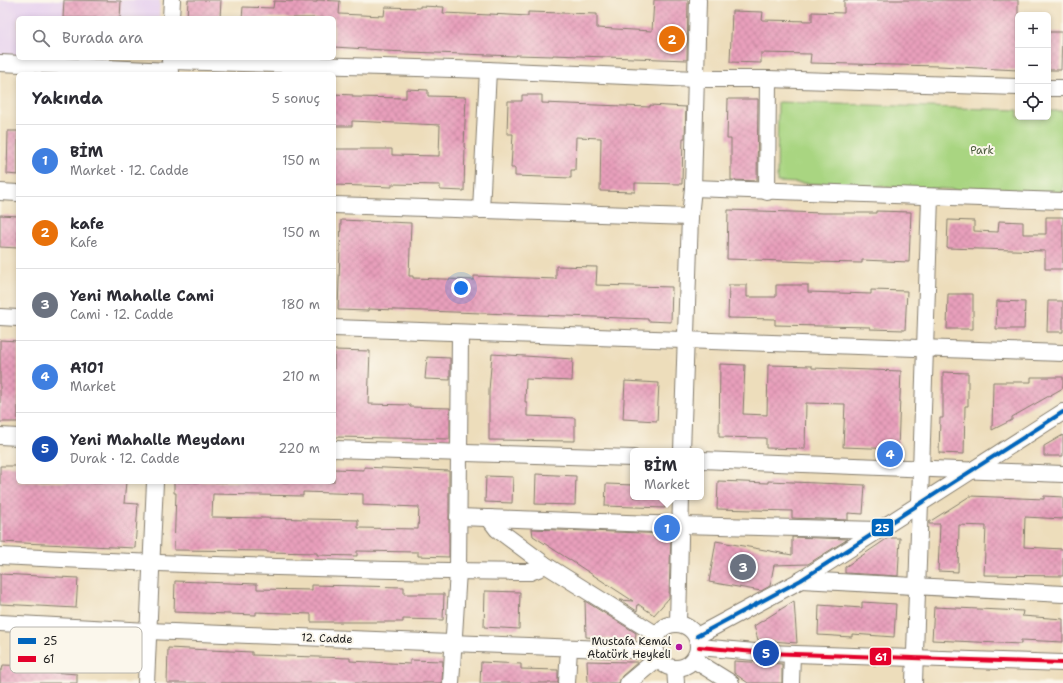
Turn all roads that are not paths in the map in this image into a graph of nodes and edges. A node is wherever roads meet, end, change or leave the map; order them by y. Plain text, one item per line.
1 (172, 0) edge
2 (698, 0) edge
3 (172, 16) edge
4 (0, 63) edge
5 (170, 66) edge
6 (488, 70) junction
7 (696, 79) junction
8 (768, 79) junction
9 (1015, 87) edge
10 (1051, 88) edge
11 (1063, 88) edge
12 (692, 188) junction
13 (0, 192) edge
14 (767, 192) junction
15 (16, 193) edge
16 (930, 197) junction
17 (1063, 201) edge
18 (336, 205) edge
19 (482, 210) junction
20 (690, 217) junction
21 (0, 317) edge
22 (16, 318) edge
23 (336, 328) edge
24 (460, 333) junction
25 (686, 340) junction
26 (925, 349) junction
27 (1063, 353) edge
28 (1063, 412) edge
29 (0, 436) edge
30 (16, 437) edge
31 (682, 448) edge
32 (336, 449) edge
33 (459, 453) junction
34 (630, 458) edge
35 (704, 460) edge
36 (921, 469) junction
37 (971, 471) junction
38 (1063, 474) edge
39 (155, 484) edge
40 (681, 500) edge
41 (920, 504) junction
42 (458, 516) junction
43 (490, 518) junction
44 (681, 524) junction
45 (880, 530) junction
46 (0, 556) edge
47 (151, 563) junction
48 (544, 564) junction
49 (458, 571) junction
50 (801, 580) junction
51 (918, 586) junction
52 (1063, 594) edge
53 (0, 623) edge
54 (678, 623) junction
55 (74, 627) edge
56 (142, 631) edge
57 (148, 631) junction
58 (656, 635) junction
59 (453, 643) junction
60 (569, 648) junction
61 (697, 648) junction
62 (656, 654) junction
63 (792, 654) junction
64 (915, 658) junction
65 (1063, 663) edge
66 (675, 676) edge
67 (146, 683) edge
68 (451, 683) edge
69 (567, 683) edge
70 (628, 683) edge
71 (731, 683) edge
72 (791, 683) edge
73 (914, 683) edge

1 - 3 street
2 - 7 street
4 - 5 street
5 - 6 street
6 - 7 street
6 - 19 street
7 - 8 street
7 - 12 street
8 - 9 street
8 - 14 street
10 - 11 street
12 - 14 street
12 - 20 street
13 - 15 street
14 - 16 street
16 - 17 street
16 - 26 street
18 - 19 street
19 - 20 street
20 - 25 street
21 - 22 street
23 - 24 street
24 - 25 street
24 - 33 street
25 - 26 street
25 - 31 street
26 - 27 street
26 - 36 street
28 - 37 street
29 - 30 street
32 - 33 street
33 - 34 street
33 - 42 street
35 - 36 street
36 - 37 street
36 - 41 street
37 - 38 street
37 - 41 street
39 - 47 street
40 - 44 street
41 - 45 street
41 - 51 street
42 - 43 street
42 - 49 street
43 - 44 street
43 - 48 street
44 - 45 street
44 - 54 street
45 - 50 street
46 - 47 street
47 - 49 street
47 - 57 street
48 - 49 street
48 - 58 street
49 - 59 street
50 - 51 street
50 - 61 street
51 - 52 street
51 - 64 street
53 - 55 street, 12. Cadde
54 - 58 street
54 - 61 street
56 - 57 street, 12. Cadde
57 - 59 street, 12. Cadde
57 - 67 street
58 - 62 street
59 - 60 street, 12. Cadde
59 - 68 street
60 - 62 street, 12. Cadde
60 - 69 street
61 - 63 street
61 - 66 street
61 - 71 street
62 - 66 street
62 - 70 street
63 - 64 street
63 - 72 street
64 - 65 street
64 - 73 street

